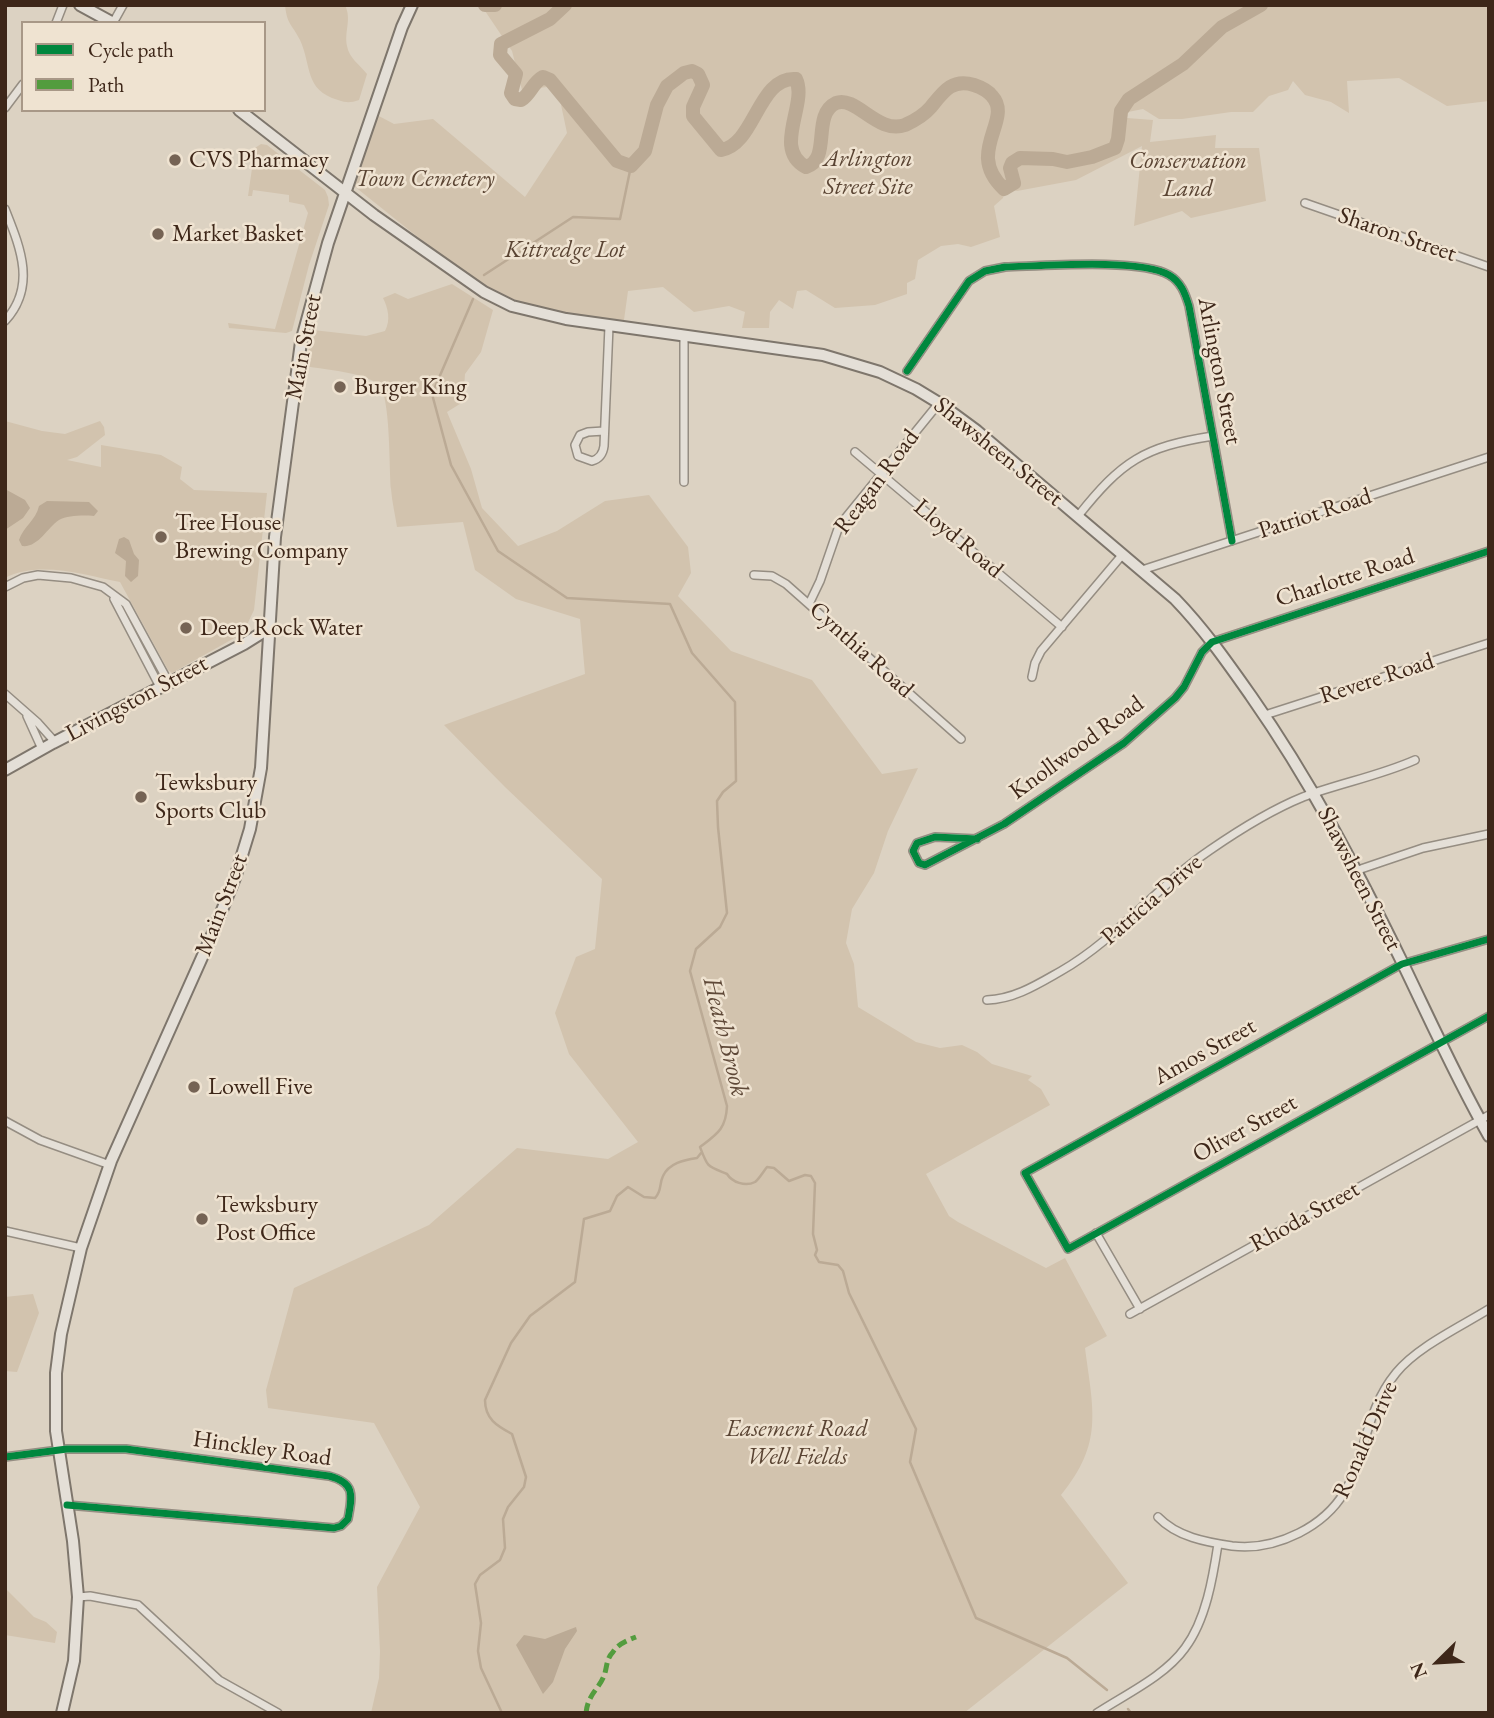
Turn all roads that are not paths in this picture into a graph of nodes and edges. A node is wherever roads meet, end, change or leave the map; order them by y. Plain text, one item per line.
1 (80, 5) edge
2 (123, 5) edge
3 (412, 5) edge
4 (109, 21) edge
5 (114, 21) edge
6 (21, 87) edge
7 (5, 108) edge
8 (242, 112) edge
9 (346, 193) junction
10 (1305, 203) dead end
11 (5, 209) edge
12 (1489, 267) edge
13 (5, 321) edge
14 (609, 326) junction
15 (684, 336) junction
16 (907, 370) dead end
17 (939, 403) junction
18 (604, 431) junction
19 (1213, 436) junction
20 (855, 452) dead end
21 (1489, 457) edge
22 (880, 473) junction
23 (684, 482) dead end
24 (1077, 516) junction
25 (1232, 541) junction
26 (1489, 551) edge
27 (1123, 554) junction
28 (1142, 570) junction
29 (754, 575) dead end
30 (5, 587) edge
31 (809, 604) junction
32 (1062, 627) junction
33 (268, 629) junction
34 (1212, 642) junction
35 (1489, 643) edge
36 (1032, 677) dead end
37 (164, 685) junction
38 (5, 694) edge
39 (25, 712) junction
40 (1265, 715) junction
41 (961, 739) dead end
42 (55, 742) junction
43 (42, 749) junction
44 (1415, 760) dead end
45 (5, 770) edge
46 (1314, 793) junction
47 (1489, 834) edge
48 (977, 839) junction
49 (1355, 871) junction
50 (1489, 939) edge
51 (1402, 964) junction
52 (987, 1000) dead end
53 (1489, 1017) edge
54 (1440, 1042) junction
55 (1484, 1118) edge
56 (5, 1122) edge
57 (1489, 1136) edge
58 (110, 1165) junction
59 (5, 1231) edge
60 (1096, 1233) junction
61 (80, 1248) junction
62 (1068, 1249) joint
63 (1140, 1309) junction
64 (1489, 1309) edge
65 (1130, 1314) dead end
66 (59, 1450) junction
67 (5, 1457) edge
68 (67, 1506) junction
69 (1158, 1517) dead end
70 (1218, 1544) junction
71 (78, 1597) junction
72 (62, 1713) edge
73 (278, 1713) edge
74 (1097, 1713) edge

1 - 4 main road
2 - 5 street
3 - 9 main road, Main Street
6 - 7 street
8 - 9 main road, Shawsheen Street
9 - 14 main road, Shawsheen Street
9 - 33 main road, Main Street
10 - 12 street, Sharon Street
11 - 13 street
14 - 15 main road, Shawsheen Street
14 - 18 street
15 - 17 main road, Shawsheen Street
15 - 23 street
16 - 19 street, Arlington Street
17 - 22 street, Reagan Road
17 - 24 main road, Shawsheen Street
18 - 18 street
19 - 24 street
19 - 25 street, Arlington Street
20 - 22 street, Lloyd Road
21 - 25 street, Patriot Road
22 - 31 street, Reagan Road
22 - 32 street, Lloyd Road
24 - 27 main road, Shawsheen Street
25 - 28 street, Patriot Road
26 - 34 street, Charlotte Road
27 - 28 main road, Shawsheen Street
27 - 32 street
28 - 34 main road, Shawsheen Street
29 - 31 street, Cynthia Road
30 - 37 street
31 - 41 street, Cynthia Road
32 - 36 street
33 - 37 main road, Livingston Street
33 - 58 main road, Main Street
34 - 40 main road, Shawsheen Street
34 - 48 street, Knollwood Road
35 - 40 street, Revere Road
37 - 42 main road, Livingston Street
38 - 39 street
39 - 42 street
39 - 43 street
40 - 46 main road, Shawsheen Street
42 - 43 main road, Livingston Street
43 - 45 main road, Livingston Street
44 - 46 street, Patricia Drive
46 - 49 main road, Shawsheen Street
46 - 52 street, Patricia Drive
47 - 49 street
48 - 48 street, Knollwood Road
49 - 51 main road, Shawsheen Street
50 - 51 street, Amos Street
51 - 54 main road, Shawsheen Street
51 - 62 street, Amos Street
53 - 54 street, Oliver Street
54 - 55 main road, Shawsheen Street
54 - 60 street, Oliver Street
55 - 57 main road, Shawsheen Street
55 - 63 street, Rhoda Street
56 - 58 street
58 - 61 main road, Main Street
59 - 61 street
60 - 62 street, Oliver Street
60 - 63 street
61 - 66 main road, Main Street
63 - 65 street, Rhoda Street
64 - 70 street, Ronald Drive
66 - 67 street
66 - 68 main road, Main Street
66 - 68 street, Hinckley Road
68 - 71 main road, Main Street
69 - 70 street, Ronald Drive
70 - 74 street
71 - 72 main road, Main Street
71 - 73 street

